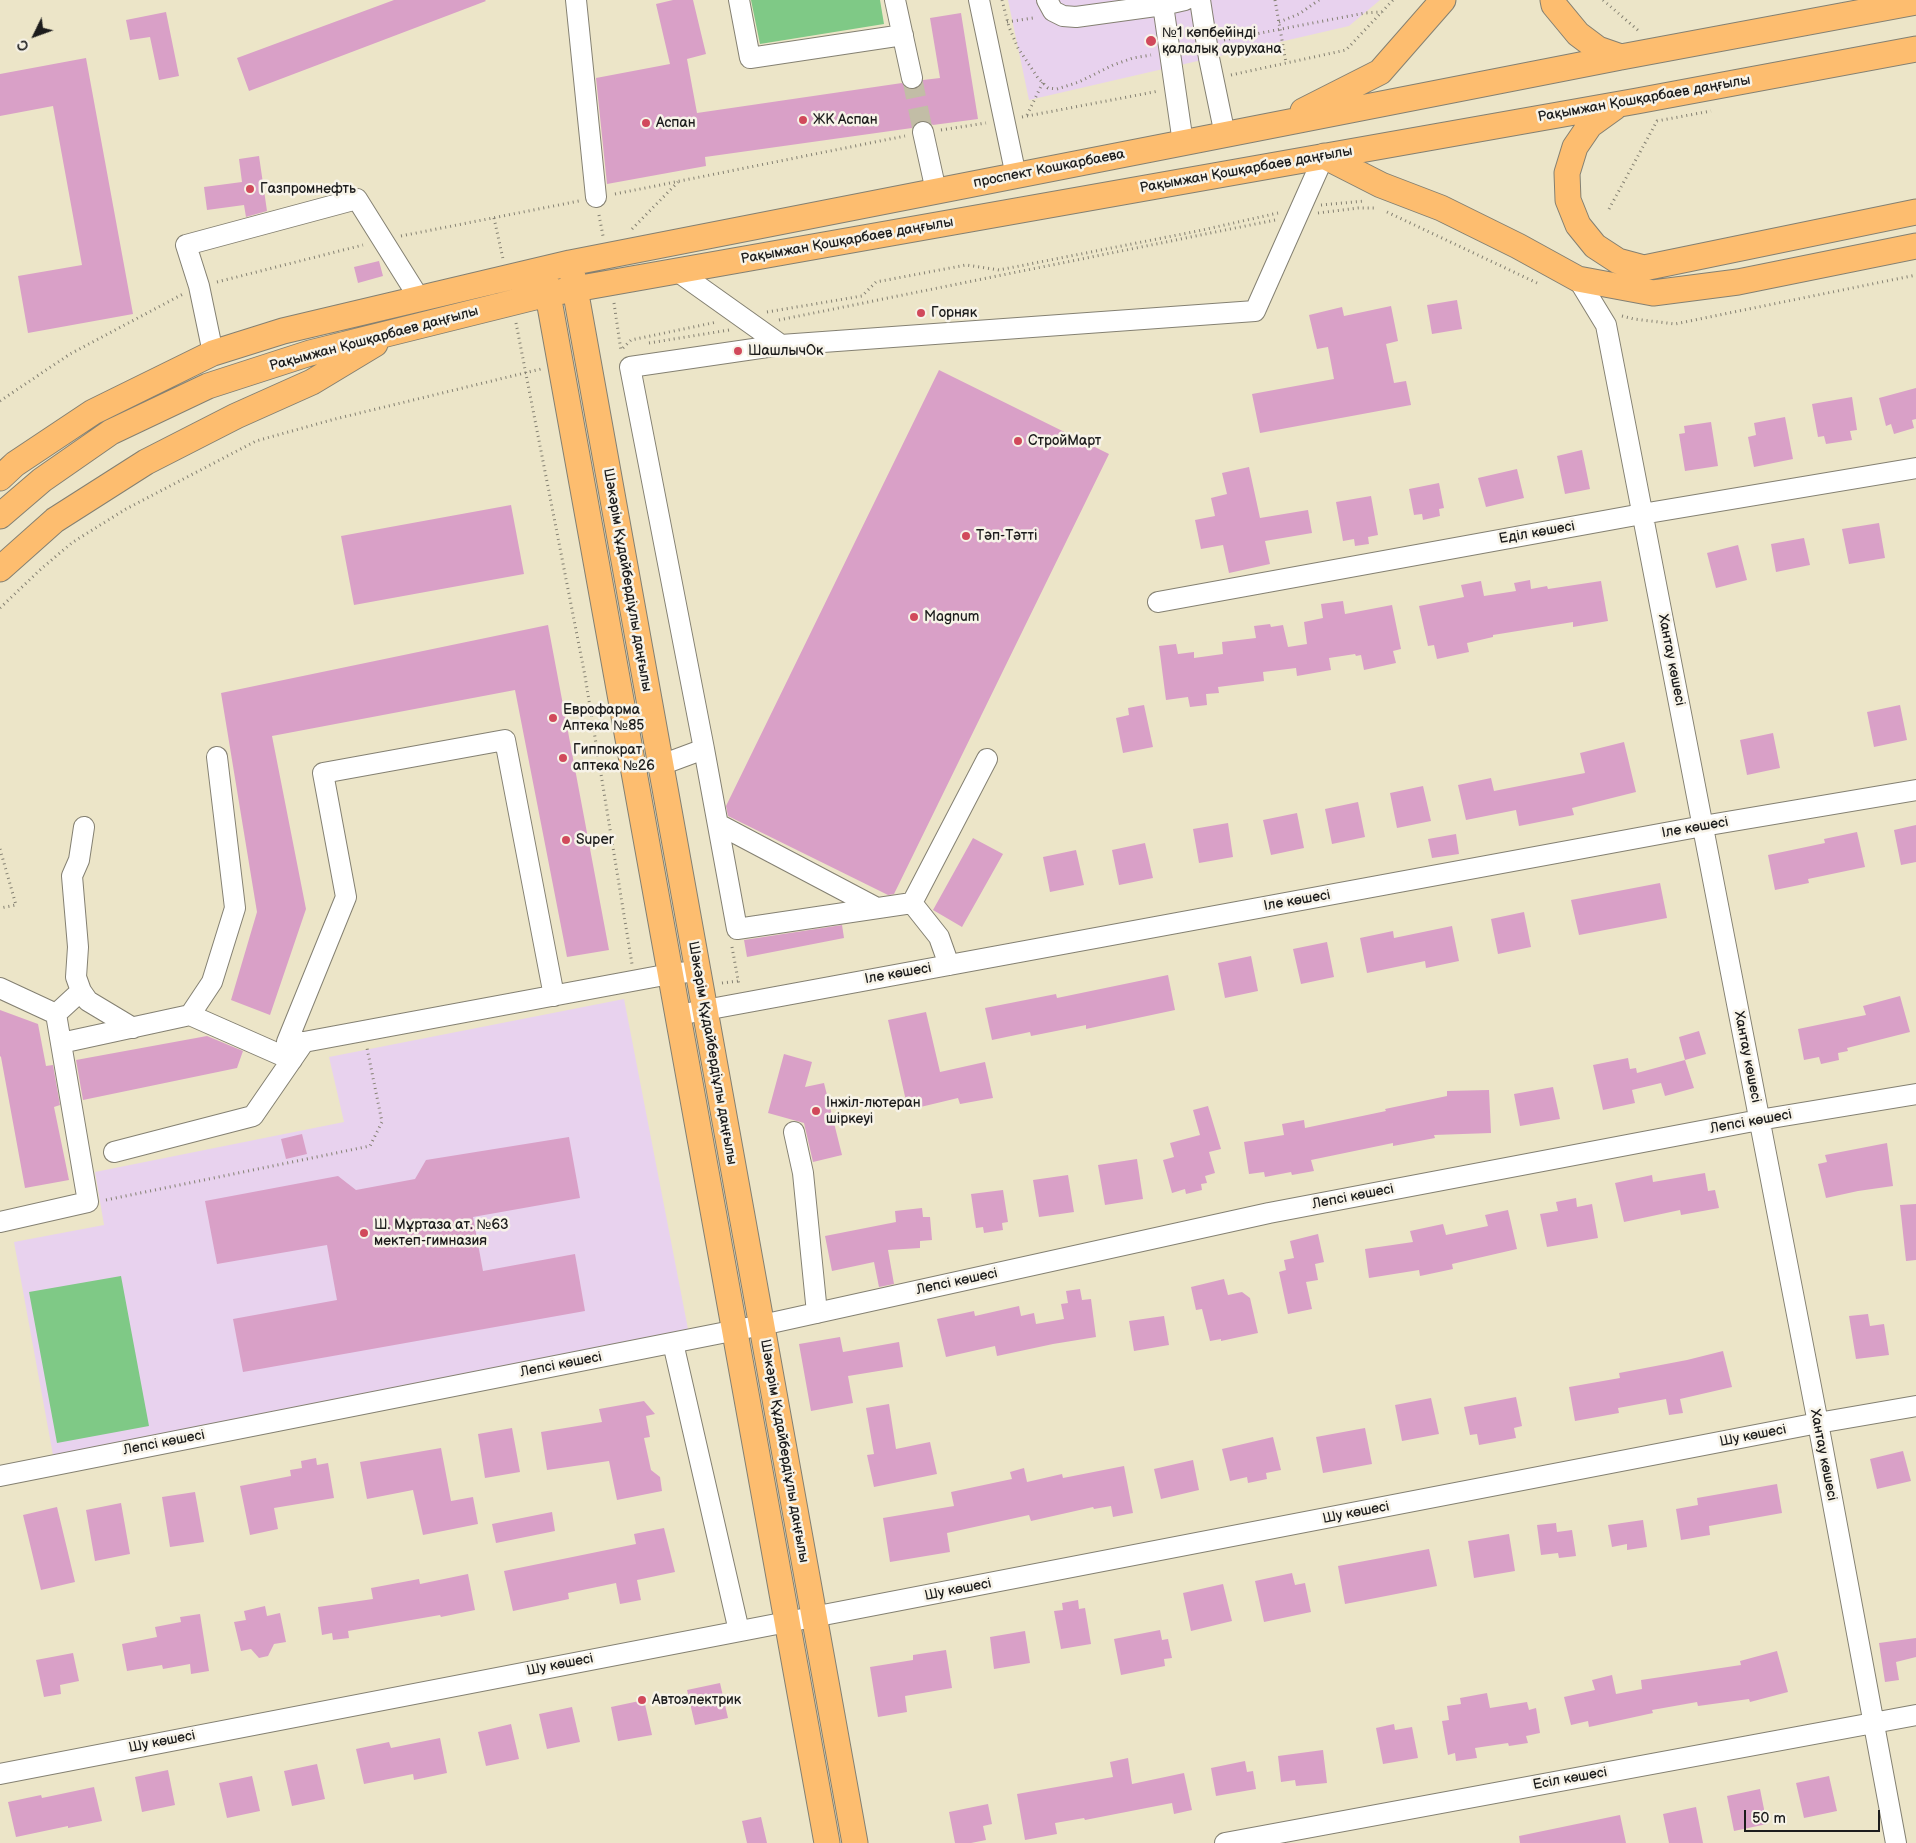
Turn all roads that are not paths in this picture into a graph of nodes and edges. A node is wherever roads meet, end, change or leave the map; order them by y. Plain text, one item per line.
1 (576, 0) edge
2 (740, 0) edge
3 (896, 0) edge
4 (979, 0) edge
5 (1047, 0) edge
6 (1185, 0) edge
7 (1200, 0) edge
8 (1443, 0) edge
9 (1553, 0) edge
10 (1916, 2) edge
11 (1162, 3) edge
12 (903, 35) junction
13 (1916, 49) edge
14 (1621, 57) junction
15 (912, 78) tunnel mouth
16 (1637, 101) junction
17 (1274, 125) junction
18 (923, 132) tunnel mouth
19 (1225, 135) junction
20 (1183, 143) junction
21 (1324, 156) junction
22 (1016, 176) junction
23 (936, 191) junction
24 (596, 198) road end
25 (1916, 212) edge
26 (1916, 246) edge
27 (570, 263) junction
28 (543, 268) junction
29 (677, 271) junction
30 (1578, 279) junction
31 (575, 289) junction
32 (547, 294) junction
33 (419, 298) junction
34 (396, 331) junction
35 (781, 345) junction
36 (213, 353) junction
37 (1916, 468) edge
38 (0, 478) edge
39 (1642, 514) junction
40 (0, 516) edge
41 (0, 569) edge
42 (1158, 602) dead end
43 (704, 749) junction
44 (217, 757) dead end
45 (987, 759) dead end
46 (661, 766) junction
47 (1916, 790) edge
48 (718, 824) junction
49 (1703, 826) junction
50 (84, 827) dead end
51 (912, 902) junction
52 (877, 908) junction
53 (949, 965) junction
54 (698, 971) junction
55 (670, 974) junction
56 (0, 988) edge
57 (81, 991) junction
58 (554, 996) junction
59 (705, 1010) junction
60 (56, 1014) junction
61 (190, 1015) junction
62 (678, 1015) junction
63 (133, 1028) junction
64 (304, 1042) junction
65 (61, 1044) junction
66 (292, 1060) junction
67 (1916, 1094) edge
68 (1759, 1120) junction
69 (794, 1132) dead end
70 (114, 1152) dead end
71 (0, 1222) edge
72 (817, 1313) junction
73 (762, 1325) junction
74 (735, 1330) junction
75 (673, 1343) junction
76 (1916, 1406) edge
77 (1818, 1423) junction
78 (0, 1476) edge
79 (814, 1618) junction
80 (787, 1621) junction
81 (739, 1631) junction
82 (1916, 1715) edge
83 (1873, 1723) junction
84 (0, 1774) edge
85 (827, 1843) edge
86 (855, 1843) edge
87 (1225, 1843) edge
88 (1896, 1843) edge

1 - 24 street
2 - 12 street
3 - 12 street
4 - 22 street
5 - 11 street
6 - 11 street
7 - 19 street
8 - 17 main road
9 - 14 main road
10 - 14 main road
11 - 20 street
12 - 15 street
13 - 16 main road, Рақымжан Қошқарбаев даңғылы
14 - 17 main road, проспект Кошкарбаева
16 - 21 main road, Рақымжан Қошқарбаев даңғылы
16 - 25 main road
17 - 19 main road, проспект Кошкарбаева
18 - 23 street
19 - 20 main road, проспект Кошкарбаева
20 - 22 main road, проспект Кошкарбаева
21 - 29 main road, Рақымжан Қошқарбаев даңғылы
21 - 30 main road
21 - 35 street
22 - 23 main road, проспект Кошкарбаева
23 - 27 main road, проспект Кошкарбаева
26 - 30 main road
27 - 28 main road, проспект Кошкарбаева
27 - 31 main road, Шәкәрім Құдайбердіұлы даңғылы
28 - 32 main road, Шәкәрім Құдайбердіұлы даңғылы
28 - 33 main road, Рақымжан Қошқарбаев даңғылы
29 - 31 main road, Рақымжан Қошқарбаев даңғылы
29 - 35 street
30 - 39 street, Хантау көшесі
31 - 32 main road, Рақымжан Қошқарбаев даңғылы
31 - 46 main road, Шәкәрім Құдайбердіұлы даңғылы
32 - 34 main road, Рақымжан Қошқарбаев даңғылы
32 - 55 main road, Шәкәрім Құдайбердіұлы даңғылы
33 - 36 main road, Рақымжан Қошқарбаев даңғылы
33 - 36 street
34 - 40 main road, Рақымжан Қошқарбаев даңғылы
34 - 41 main road
35 - 43 street
36 - 38 main road, Рақымжан Қошқарбаев даңғылы
37 - 39 street, Еділ көшесі
39 - 42 street, Еділ көшесі
39 - 49 street, Хантау көшесі
43 - 46 street
43 - 48 street
44 - 61 street
45 - 51 street
46 - 54 main road, Шәкәрім Құдайбердіұлы даңғылы
47 - 49 street, Іле көшесі
48 - 52 street
48 - 52 street
49 - 53 street, Іле көшесі
49 - 68 street, Хантау көшесі
50 - 57 street
51 - 52 street
51 - 53 street
53 - 59 street, Іле көшесі
54 - 55 street
54 - 59 main road, Шәкәрім Құдайбердіұлы даңғылы
55 - 58 street
55 - 62 main road, Шәкәрім Құдайбердіұлы даңғылы
56 - 60 street
57 - 60 street
57 - 63 street
58 - 64 street
58 - 64 street
59 - 62 street, Іле көшесі
59 - 73 main road, Шәкәрім Құдайбердіұлы даңғылы
60 - 65 street
61 - 63 street
61 - 66 street
62 - 74 main road, Шәкәрім Құдайбердіұлы даңғылы
63 - 65 street
64 - 66 street
65 - 71 street
66 - 70 street
67 - 68 street, Лепсі көшесі
68 - 72 street, Лепсі көшесі
68 - 77 street, Хантау көшесі
69 - 72 street
72 - 73 street, Лепсі көшесі
73 - 74 street, Лепсі көшесі
73 - 79 main road, Шәкәрім Құдайбердіұлы даңғылы
74 - 75 street, Лепсі көшесі
74 - 80 main road, Шәкәрім Құдайбердіұлы даңғылы
75 - 78 street, Лепсі көшесі
75 - 81 street
76 - 77 street, Шу көшесі
77 - 79 street, Шу көшесі
77 - 83 street, Хантау көшесі
79 - 80 street, Шу көшесі
79 - 86 main road, Шәкәрім Құдайбердіұлы даңғылы
80 - 81 street, Шу көшесі
80 - 85 main road, Шәкәрім Құдайбердіұлы даңғылы
81 - 84 street, Шу көшесі
82 - 83 street, Есіл көшесі
83 - 87 street, Есіл көшесі
83 - 88 street, Хантау көшесі

